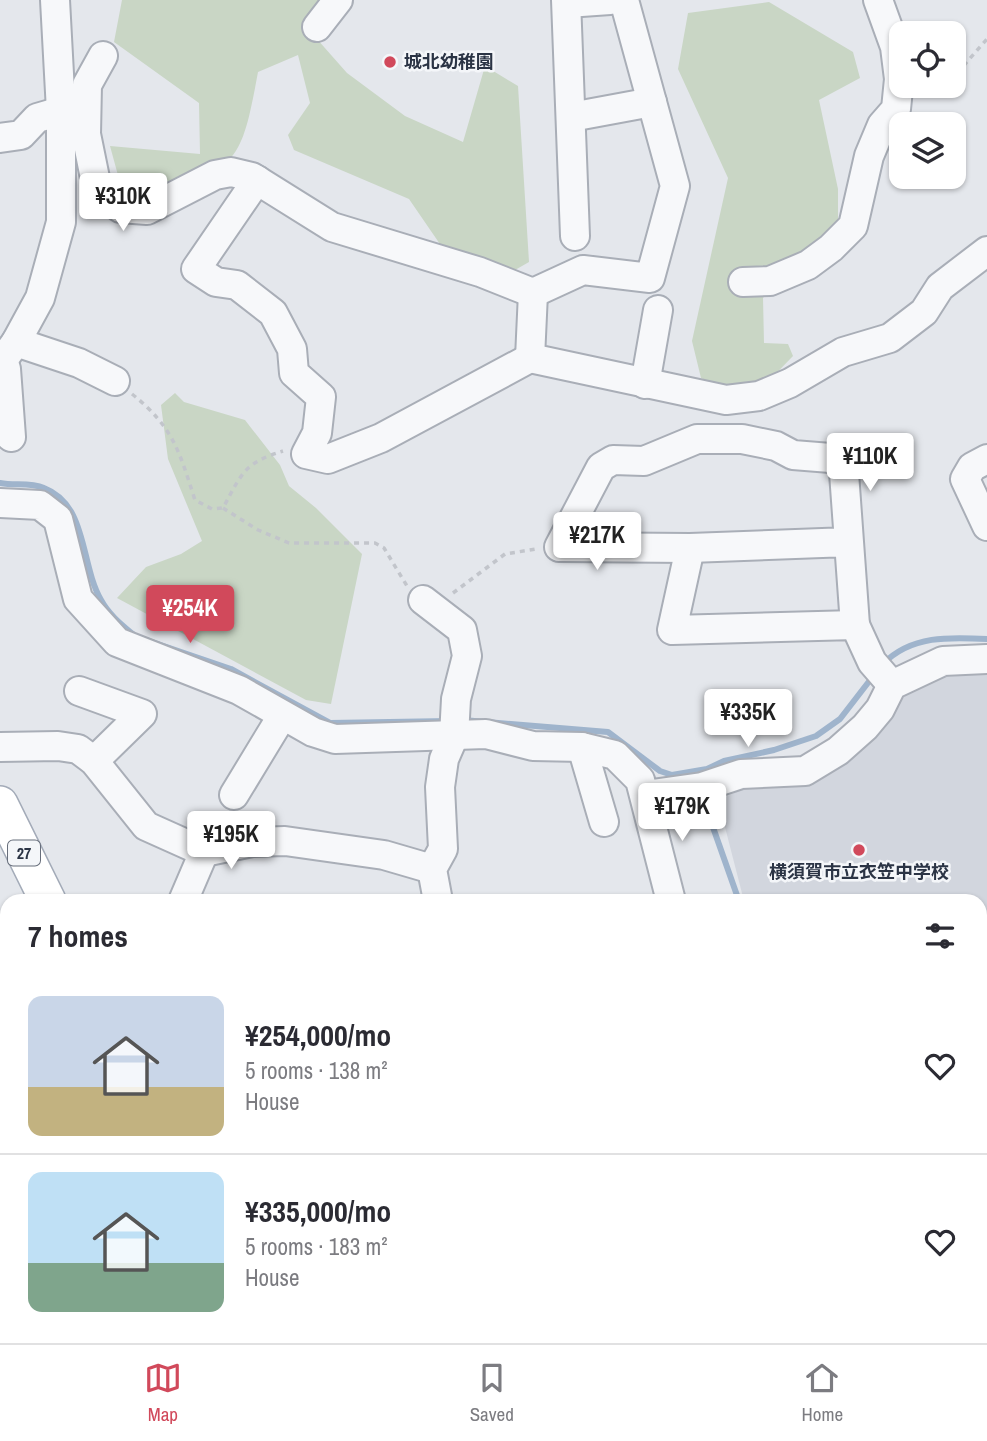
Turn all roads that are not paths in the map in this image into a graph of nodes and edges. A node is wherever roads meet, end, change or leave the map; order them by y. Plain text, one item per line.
1 (55, 0) edge
2 (338, 0) edge
3 (611, 0) edge
4 (625, 0) edge
5 (566, 2) edge
6 (885, 2) edge
7 (317, 27) dead end
8 (103, 56) dead end
9 (652, 102) junction
10 (571, 117) junction
11 (69, 119) junction
12 (0, 138) edge
13 (257, 180) junction
14 (575, 236) dead end
15 (987, 251) edge
16 (743, 282) dead end
17 (533, 293) junction
18 (658, 310) dead end
19 (9, 344) edge
20 (530, 358) junction
21 (115, 381) road end
22 (645, 384) junction
23 (11, 437) dead end
24 (987, 459) edge
25 (0, 503) edge
26 (987, 526) edge
27 (849, 542) junction
28 (690, 548) junction
29 (430, 604) road end
30 (855, 625) junction
31 (987, 659) edge
32 (892, 685) junction
33 (79, 691) dead end
34 (282, 716) junction
35 (454, 736) junction
36 (0, 747) edge
37 (582, 747) junction
38 (94, 761) junction
39 (234, 795) dead end
40 (645, 795) junction
41 (0, 804) edge
42 (604, 822) dead end
43 (204, 852) junction
44 (0, 854) edge
45 (432, 869) junction
46 (20, 894) edge
47 (45, 894) edge
48 (186, 894) edge
49 (437, 894) edge
50 (669, 894) edge

1 - 11 street
2 - 7 street
3 - 5 street
4 - 9 street
5 - 10 street
6 - 16 street
8 - 11 street
9 - 10 street
9 - 17 street
10 - 14 street
11 - 12 street
11 - 13 street
11 - 19 street
13 - 17 street
13 - 20 street
15 - 22 street
17 - 20 street
18 - 22 street
19 - 21 street
19 - 23 street
20 - 22 street
24 - 26 street
25 - 34 street
27 - 28 street
27 - 28 street
27 - 30 street
28 - 30 street
29 - 35 street
30 - 32 street
31 - 32 street
32 - 40 street
33 - 38 street
34 - 35 street
34 - 39 street
35 - 37 street
35 - 45 street
36 - 38 street
37 - 40 street
37 - 42 street
38 - 43 street
40 - 50 street
41 - 47 main road, 27
43 - 45 street
43 - 48 street
44 - 46 main road, 27
45 - 49 street

